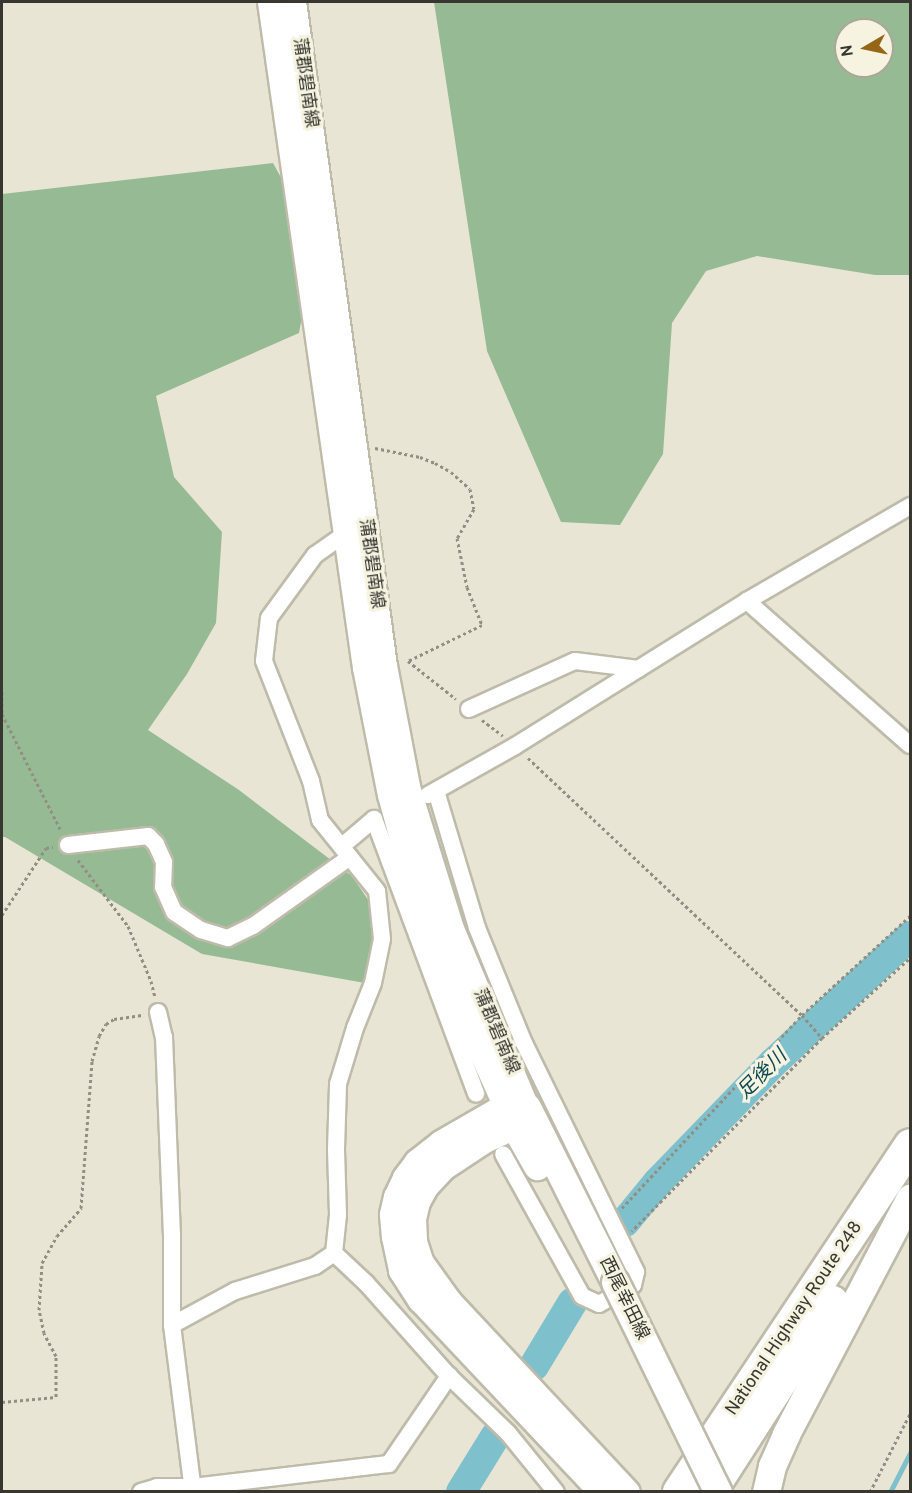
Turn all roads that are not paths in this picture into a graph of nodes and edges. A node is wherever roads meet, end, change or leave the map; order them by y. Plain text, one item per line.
1 (270, 2) edge
2 (294, 2) edge
3 (910, 506) edge
4 (345, 534) junction
5 (747, 601) junction
6 (639, 669) junction
7 (469, 709) road end
8 (910, 745) edge
9 (68, 845) road end
10 (346, 852) junction
11 (158, 1012) road end
12 (476, 1094) dead end
13 (516, 1113) junction
14 (910, 1145) edge
15 (503, 1154) dead end
16 (910, 1180) edge
17 (910, 1198) edge
18 (334, 1253) junction
19 (610, 1285) junction
20 (172, 1325) junction
21 (449, 1376) junction
22 (193, 1489) edge
23 (141, 1491) edge
24 (556, 1491) edge
25 (601, 1491) edge
26 (628, 1491) edge
27 (680, 1491) edge
28 (709, 1491) edge
29 (718, 1491) edge
30 (766, 1491) edge

1 - 4 main road, 蒲郡碧南線
2 - 13 main road, 蒲郡碧南線
3 - 5 street
4 - 10 street
4 - 13 main road, 蒲郡碧南線
5 - 6 street
5 - 8 street
6 - 7 street
6 - 15 street
9 - 10 street
10 - 12 street
10 - 18 street
11 - 20 street
13 - 19 main road, 西尾幸田線
13 - 25 main road
13 - 26 main road
14 - 27 highway, National Highway Route 248
16 - 28 highway, National Highway Route 248
17 - 30 main road
18 - 20 street
18 - 21 street
19 - 28 main road, 西尾幸田線
19 - 29 main road, 西尾幸田線, bridge
20 - 22 street
21 - 22 street
21 - 24 street
22 - 23 street

